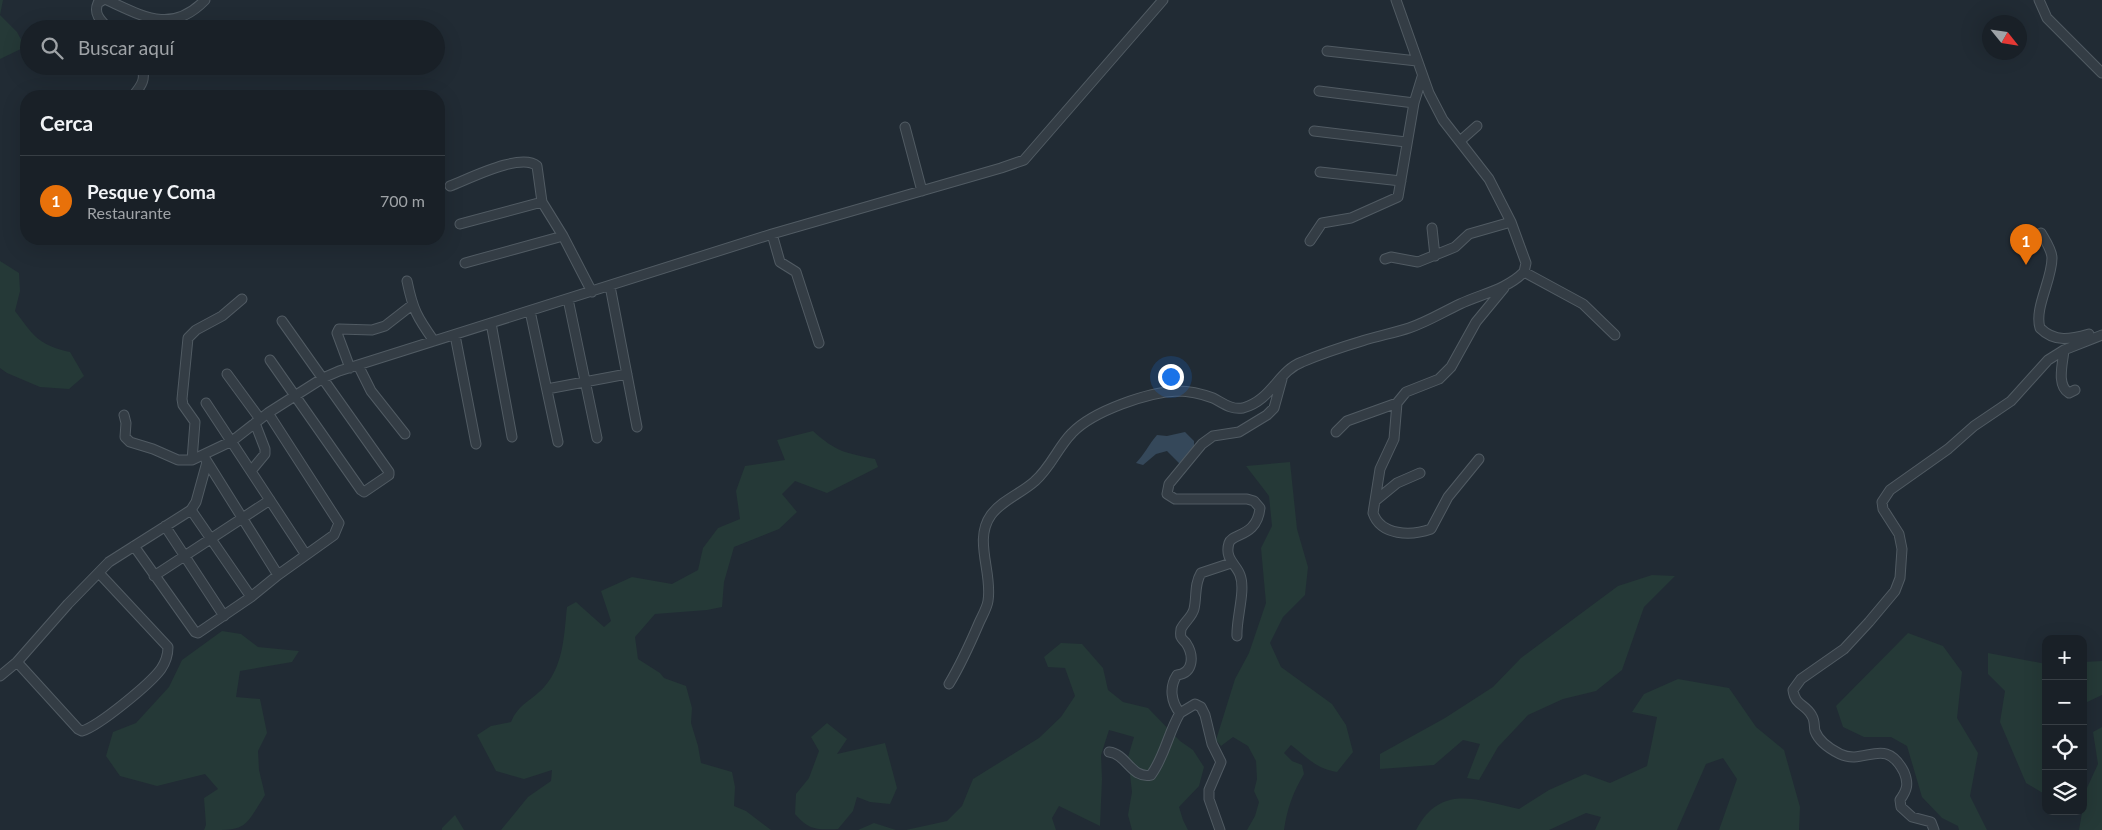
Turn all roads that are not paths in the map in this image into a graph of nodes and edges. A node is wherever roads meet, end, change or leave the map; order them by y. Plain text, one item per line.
1 (105, 0) edge
2 (205, 0) edge
3 (1163, 0) edge
4 (1396, 0) edge
5 (2039, 0) edge
6 (100, 20) edge
7 (1328, 51) dead end
8 (1417, 61) junction
9 (2102, 73) edge
10 (144, 75) edge
11 (1422, 77) junction
12 (138, 90) edge
13 (1319, 91) dead end
14 (1414, 103) junction
15 (1477, 126) dead end
16 (905, 127) dead end
17 (1314, 131) dead end
18 (1460, 141) junction
19 (1406, 142) junction
20 (1320, 172) dead end
21 (1401, 181) junction
22 (450, 186) dead end
23 (922, 192) junction
24 (542, 202) junction
25 (1512, 222) junction
26 (460, 224) dead end
27 (1432, 228) dead end
28 (2041, 233) dead end
29 (772, 234) junction
30 (563, 236) junction
31 (1310, 241) dead end
32 (1435, 256) junction
33 (1385, 259) dead end
34 (465, 263) dead end
35 (1524, 272) junction
36 (408, 281) dead end
37 (1506, 285) junction
38 (610, 286) junction
39 (592, 292) junction
40 (242, 298) dead end
41 (568, 299) junction
42 (412, 305) junction
43 (530, 311) junction
44 (282, 320) dead end
45 (491, 323) junction
46 (2102, 334) edge
47 (455, 335) junction
48 (1615, 335) dead end
49 (434, 341) junction
50 (819, 343) dead end
51 (2064, 350) junction
52 (270, 360) dead end
53 (354, 367) junction
54 (227, 374) dead end
55 (627, 374) junction
56 (1282, 376) junction
57 (323, 378) junction
58 (586, 383) junction
59 (546, 389) junction
60 (2075, 390) dead end
61 (295, 397) junction
62 (206, 403) dead end
63 (1397, 403) junction
64 (268, 413) junction
65 (124, 415) dead end
66 (257, 421) junction
67 (637, 427) dead end
68 (1336, 432) dead end
69 (405, 434) dead end
70 (512, 437) dead end
71 (598, 438) dead end
72 (232, 441) junction
73 (558, 442) dead end
74 (476, 444) dead end
75 (205, 459) junction
76 (1479, 459) dead end
77 (192, 460) junction
78 (251, 471) junction
79 (1420, 473) dead end
80 (270, 500) junction
81 (1375, 501) junction
82 (191, 510) junction
83 (241, 519) junction
84 (165, 526) junction
85 (210, 538) junction
86 (134, 546) junction
87 (306, 555) junction
88 (185, 556) junction
89 (1231, 563) junction
90 (98, 573) junction
91 (278, 574) junction
92 (154, 576) junction
93 (251, 597) junction
94 (224, 616) junction
95 (1237, 636) dead end
96 (17, 662) junction
97 (0, 676) edge
98 (949, 684) dead end
99 (1180, 712) junction
100 (1109, 752) dead end
101 (1220, 830) edge
102 (1934, 830) edge

1 - 2 street
1 - 6 street
3 - 23 street
4 - 8 street
5 - 9 street
7 - 8 street
8 - 11 street
10 - 12 street
11 - 14 street
11 - 18 street
13 - 14 street
14 - 19 street
15 - 18 street
16 - 23 street
17 - 19 street
18 - 25 street
19 - 21 street
20 - 21 street
21 - 31 street
22 - 24 street
23 - 29 street
24 - 26 street
24 - 30 street
25 - 32 street
25 - 35 street
27 - 32 street
28 - 46 street
29 - 38 street
29 - 50 street
30 - 34 street
30 - 39 street
32 - 33 street
35 - 37 street
35 - 48 street
36 - 42 street
37 - 56 street
37 - 63 street
38 - 39 street
38 - 55 street
39 - 41 street
40 - 77 street
41 - 43 street
41 - 58 street
42 - 49 street
42 - 53 street
43 - 45 street
43 - 59 street
44 - 57 street
45 - 47 street
45 - 70 street
46 - 51 street
47 - 49 street
47 - 74 street
49 - 53 street
51 - 60 street
51 - 102 street
52 - 61 street
53 - 57 street
53 - 69 street
54 - 66 street
55 - 58 street
55 - 67 street
56 - 89 street
56 - 98 street
57 - 61 street
57 - 61 street
58 - 59 street
58 - 71 street
59 - 73 street
61 - 64 street
62 - 72 street
63 - 68 street
63 - 81 street
64 - 66 street
64 - 87 street
65 - 77 street
66 - 72 street
66 - 78 street
72 - 75 street
72 - 78 street
75 - 77 street
75 - 82 street
75 - 83 street
76 - 81 street
78 - 80 street
79 - 81 street
80 - 83 street
80 - 87 street
82 - 84 street
82 - 85 street
83 - 85 street
83 - 91 street
84 - 86 street
84 - 88 street
85 - 88 street
85 - 93 street
86 - 90 street
86 - 92 street
87 - 91 street
88 - 92 street
88 - 94 street
89 - 95 street
89 - 99 street
90 - 96 street
90 - 96 street
91 - 93 street
92 - 94 street
93 - 94 street
96 - 97 street
99 - 100 street
99 - 101 street

